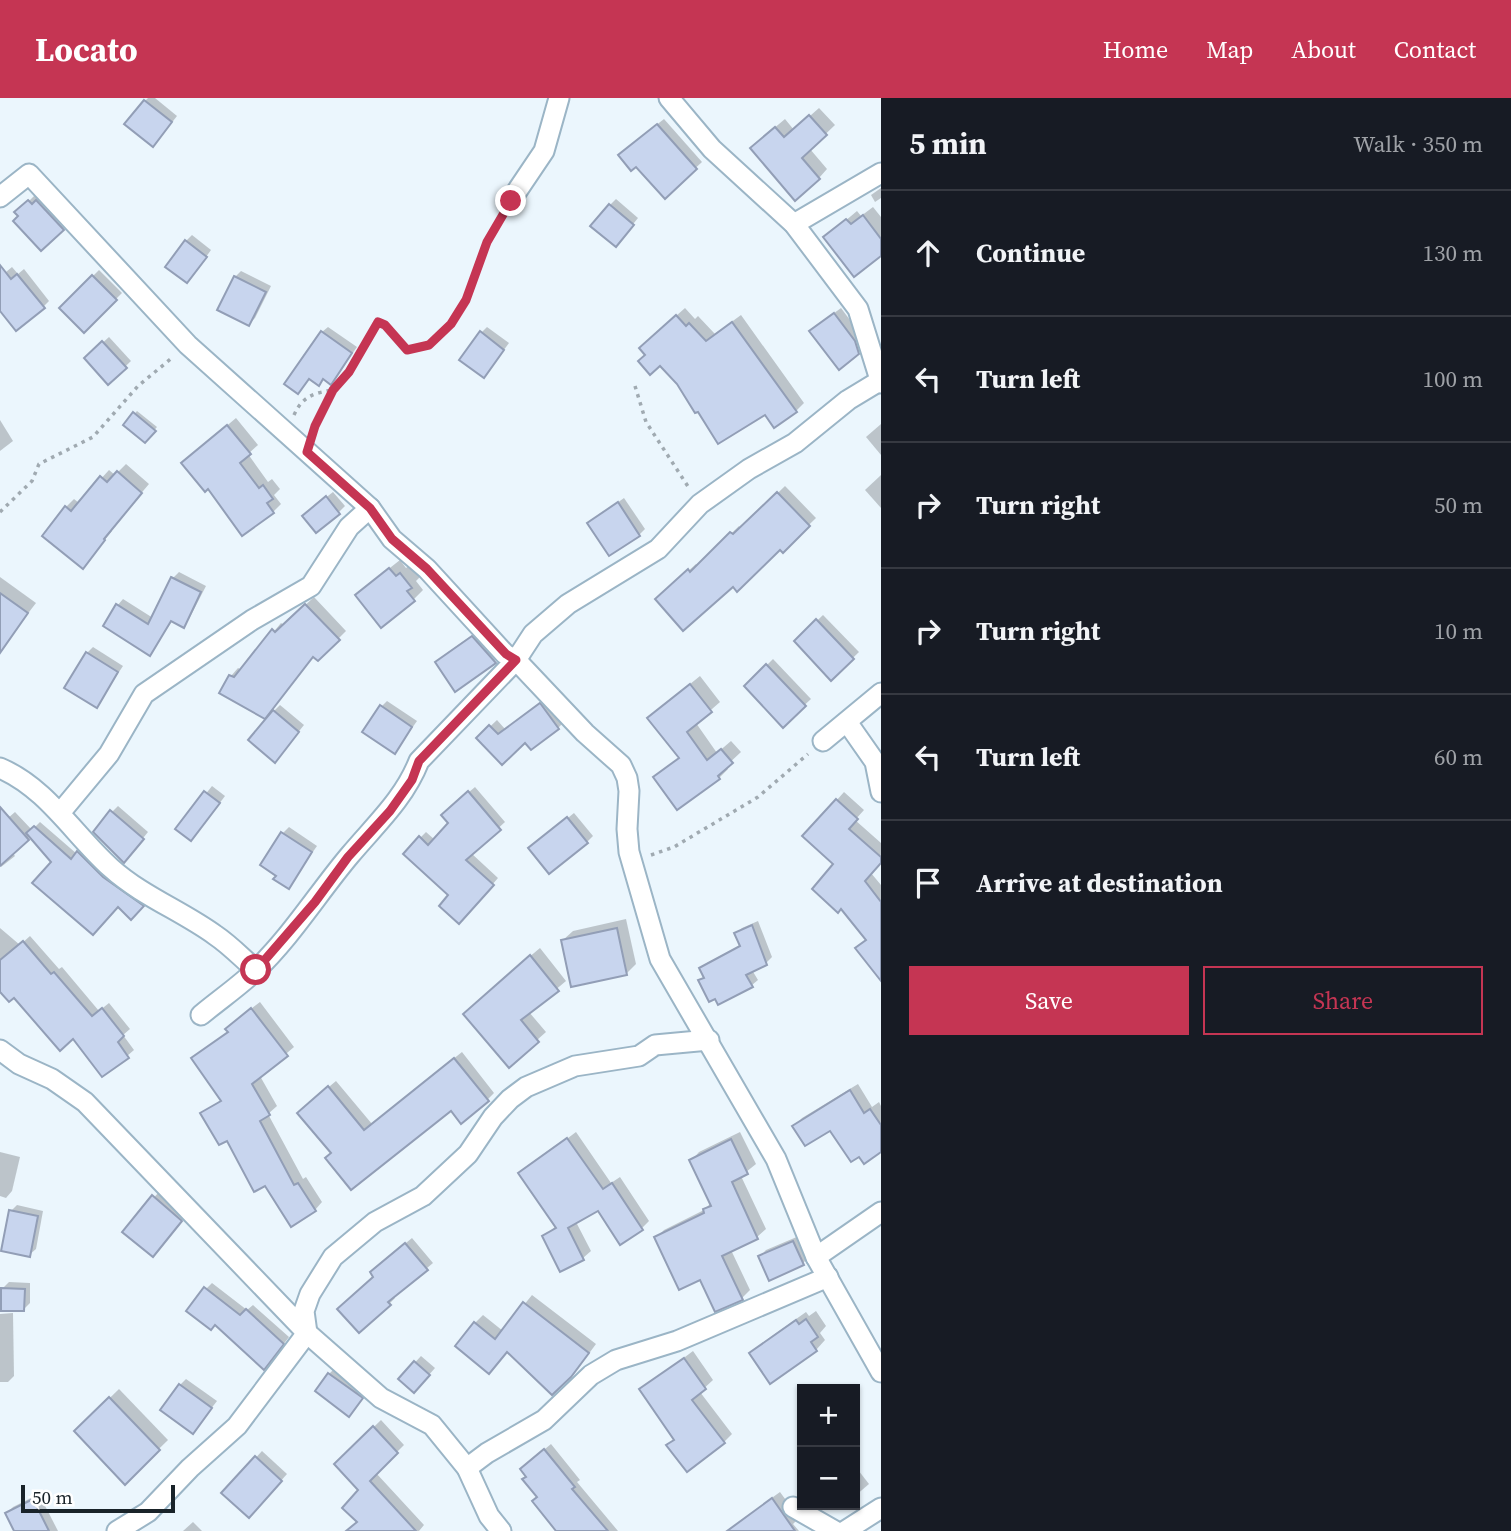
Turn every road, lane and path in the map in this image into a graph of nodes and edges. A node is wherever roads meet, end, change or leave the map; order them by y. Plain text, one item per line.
1 (559, 98) edge
2 (669, 98) edge
3 (881, 173) edge
4 (0, 197) edge
5 (511, 201) joint
6 (794, 224) junction
7 (188, 345) junction
8 (880, 381) edge
9 (635, 386) dead end
10 (333, 390) junction
11 (285, 433) junction
12 (307, 452) junction
13 (700, 504) junction
14 (370, 508) junction
15 (0, 512) edge
16 (516, 660) junction
17 (881, 693) edge
18 (846, 722) junction
19 (823, 741) joint
20 (0, 768) edge
21 (881, 792) edge
22 (61, 813) junction
23 (629, 852) junction
24 (256, 970) junction
25 (201, 1015) dead end
26 (709, 1040) junction
27 (0, 1050) edge
28 (881, 1212) edge
29 (816, 1257) junction
30 (828, 1277) junction
31 (307, 1333) junction
32 (881, 1372) edge
33 (467, 1468) junction
34 (793, 1507) dead end
35 (881, 1508) edge
36 (117, 1531) edge
37 (501, 1531) edge
38 (835, 1531) edge
39 (845, 1531) edge

1 - 5 street
2 - 6 street
3 - 6 street
4 - 7 street
5 - 10 path
6 - 8 street
7 - 11 street
7 - 15 path
8 - 13 street
9 - 13 path
10 - 11 path
10 - 12 path
11 - 12 street
12 - 14 street
13 - 16 street
14 - 16 street
14 - 22 street
16 - 23 street
16 - 24 street
17 - 18 street
18 - 19 street
18 - 21 street
19 - 23 path
20 - 22 street
22 - 24 street
23 - 26 street
24 - 25 street
26 - 29 street
26 - 31 street
27 - 31 street
28 - 29 street
29 - 30 street
30 - 32 street
30 - 33 street
31 - 33 street
31 - 36 street
33 - 37 street
34 - 38 street
35 - 39 street

